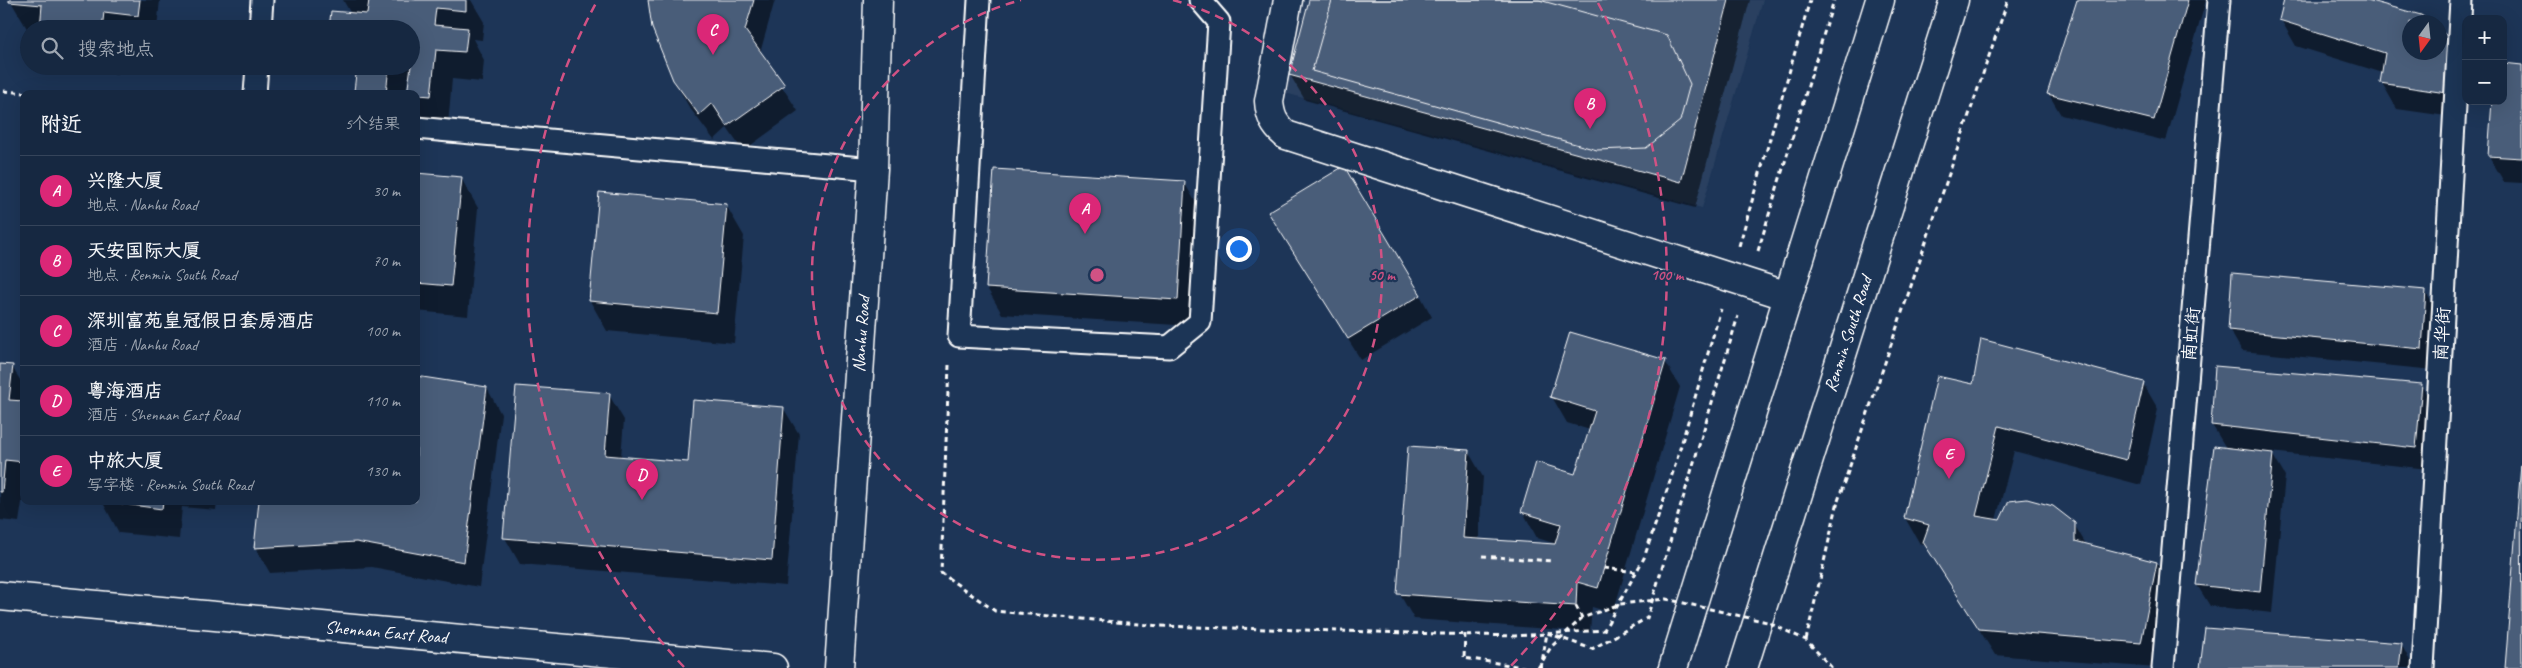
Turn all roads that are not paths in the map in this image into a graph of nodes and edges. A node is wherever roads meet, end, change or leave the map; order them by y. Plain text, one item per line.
1 (262, 0) edge
2 (878, 0) edge
3 (979, 0) edge
4 (1200, 0) edge
5 (1288, 0) edge
6 (1880, 0) edge
7 (1954, 0) edge
8 (2219, 0) edge
9 (2461, 0) edge
10 (261, 20) edge
11 (256, 75) edge
12 (255, 90) edge
13 (420, 128) edge
14 (873, 169) junction
15 (1788, 296) junction
16 (0, 596) edge
17 (773, 668) edge
18 (838, 668) edge
19 (1673, 668) edge
20 (1742, 668) edge
21 (2163, 668) edge
22 (2423, 668) edge

1 - 10 lane
2 - 14 main road, Nanhu Road
3 - 4 lane
5 - 15 main road
6 - 15 main road
7 - 20 main road, Renmin South Road
8 - 21 lane, 南虹街
9 - 22 lane, 南华街
11 - 12 lane
13 - 14 lane
14 - 18 main road, Nanhu Road
15 - 19 main road
16 - 17 main road, Shennan East Road

